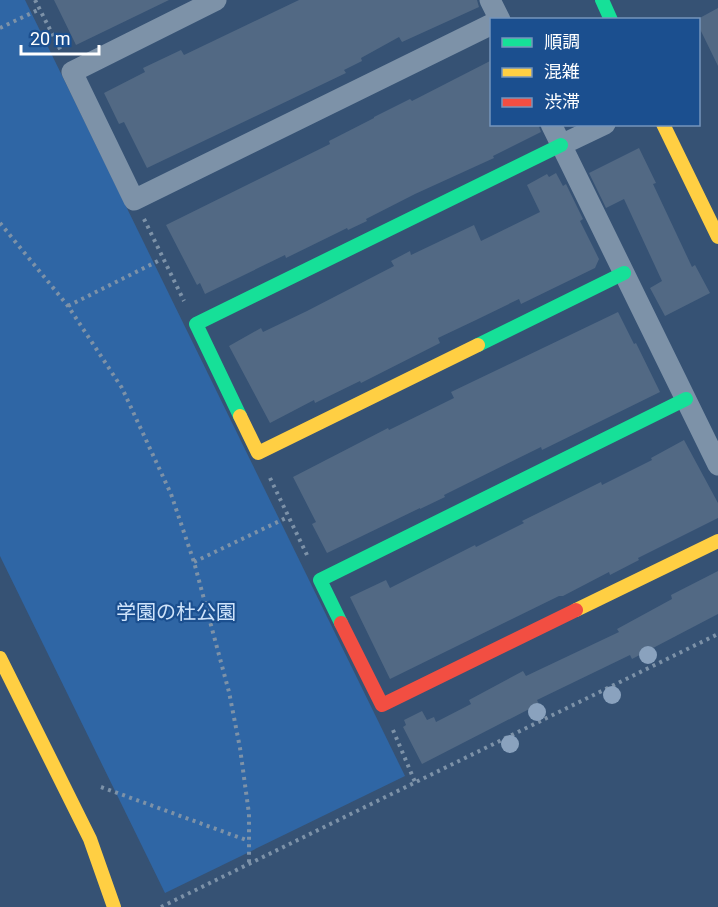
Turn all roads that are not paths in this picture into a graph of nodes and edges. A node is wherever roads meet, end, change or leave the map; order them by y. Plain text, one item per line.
1 (216, 0) edge
2 (490, 0) edge
3 (602, 0) edge
4 (499, 18) edge
5 (610, 18) edge
6 (490, 25) edge
7 (552, 126) edge
8 (601, 126) edge
9 (664, 126) edge
10 (561, 145) junction
11 (718, 237) edge
12 (624, 273) junction
13 (686, 399) junction
14 (718, 465) edge
15 (718, 541) edge
16 (0, 658) edge
17 (114, 907) edge

1 - 6 street
2 - 4 street
3 - 5 street
7 - 10 street
8 - 10 street
9 - 11 street
10 - 12 street
10 - 12 street
12 - 13 street
13 - 14 street
13 - 15 street
16 - 17 street

